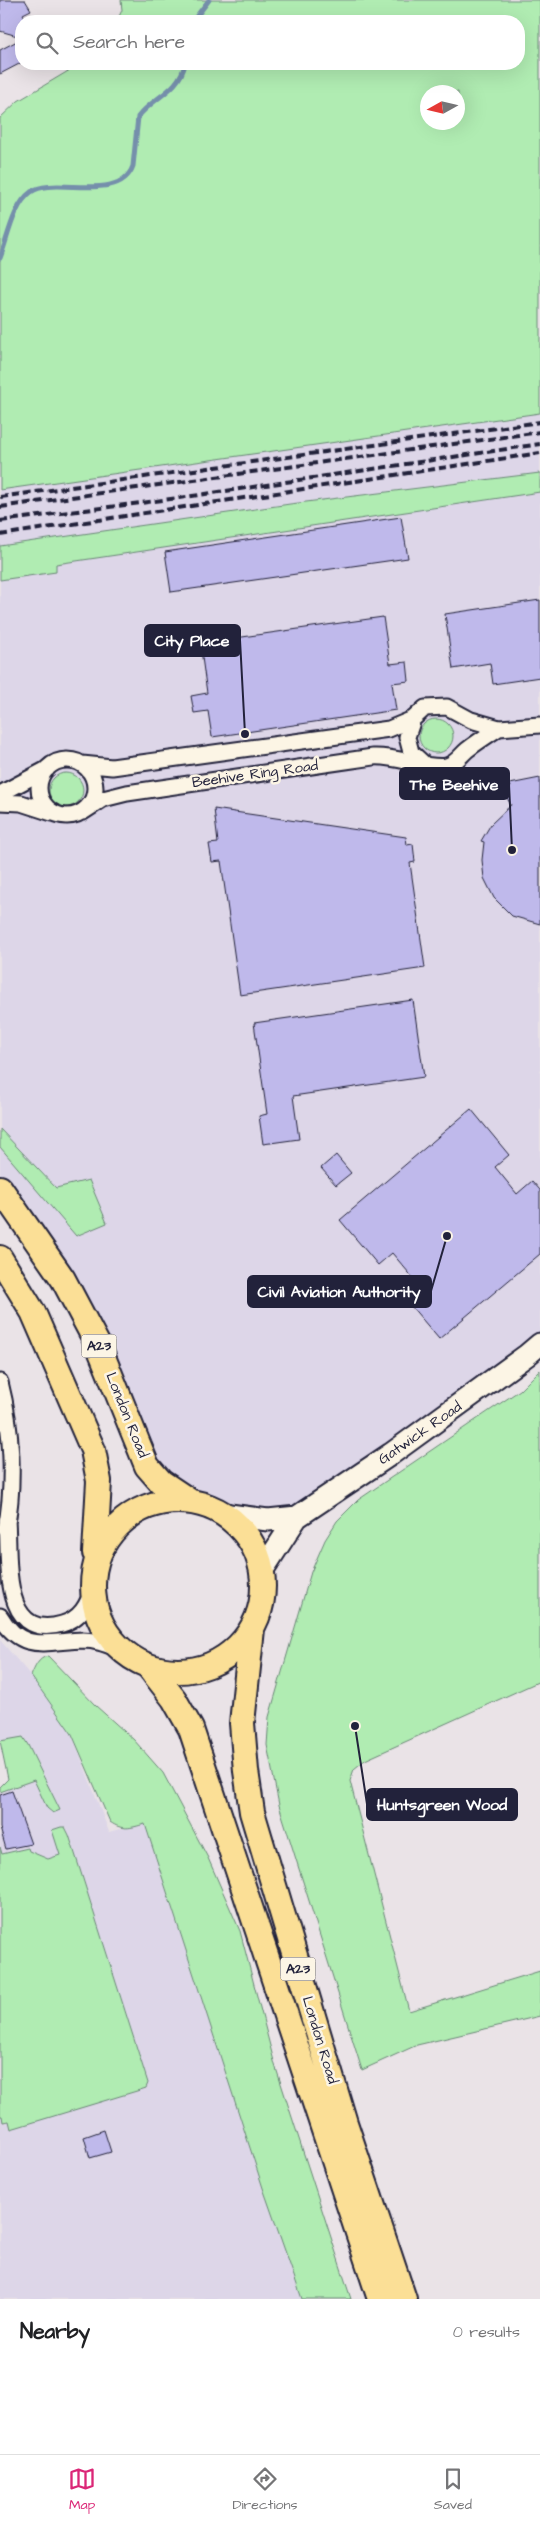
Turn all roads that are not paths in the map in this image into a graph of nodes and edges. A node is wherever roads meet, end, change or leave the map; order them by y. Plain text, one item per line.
1 (460, 714) junction
2 (413, 719) junction
3 (540, 725) edge
4 (499, 728) junction
5 (465, 752) junction
6 (82, 764) junction
7 (430, 766) junction
8 (47, 769) junction
9 (0, 794) edge
10 (0, 802) edge
11 (83, 812) junction
12 (59, 815) junction
13 (0, 1188) edge
14 (0, 1258) edge
15 (540, 1344) edge
16 (0, 1382) edge
17 (191, 1502) junction
18 (222, 1514) junction
19 (297, 1517) junction
20 (7, 1520) junction
21 (0, 1558) edge
22 (262, 1571) junction
23 (93, 1580) junction
24 (0, 1616) edge
25 (252, 1629) junction
26 (121, 1650) junction
27 (149, 1667) junction
28 (380, 2299) edge
29 (404, 2299) edge

1 - 2 street, Beehive Ring Road
1 - 4 street, Beehive Ring Road
1 - 5 street
2 - 6 street, Beehive Ring Road
2 - 7 street
3 - 4 street, Beehive Ring Road
4 - 5 street, Beehive Ring Road
5 - 7 street, Beehive Ring Road
6 - 8 street
6 - 11 street
7 - 11 street, Beehive Ring Road
8 - 9 street
8 - 12 street
10 - 12 street
11 - 12 street
13 - 17 main road, London Road / A23
14 - 23 main road
15 - 19 street, Gatwick Road
16 - 20 street
17 - 18 main road
17 - 23 main road
18 - 19 street, Gatwick Road
18 - 22 main road
19 - 22 street, Gatwick Road
20 - 21 street
20 - 23 street
22 - 25 main road
23 - 26 main road
24 - 26 street
25 - 27 main road
25 - 29 main road, London Road / A23
26 - 27 main road
27 - 28 main road, London Road / A23

